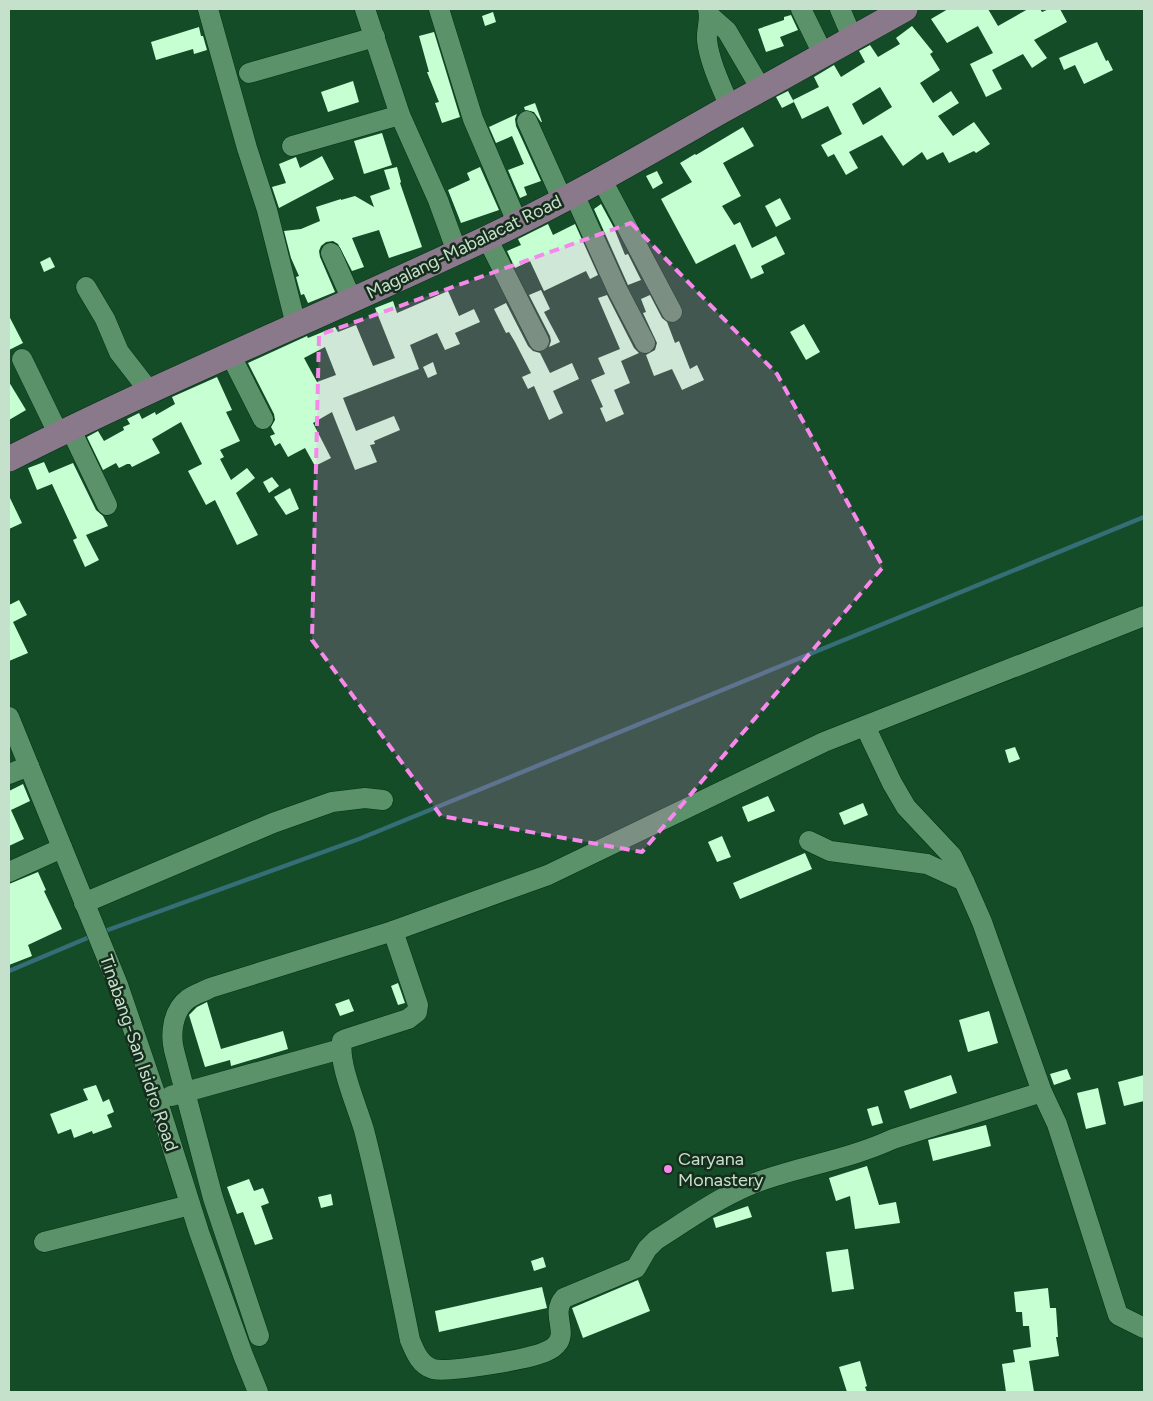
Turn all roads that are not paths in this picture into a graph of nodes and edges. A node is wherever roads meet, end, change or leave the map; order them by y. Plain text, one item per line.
1 (208, 9) edge
2 (366, 9) edge
3 (439, 9) edge
4 (801, 9) edge
5 (840, 9) edge
6 (905, 9) edge
7 (709, 12) edge
8 (375, 37) junction
9 (852, 37) junction
10 (737, 49) junction
11 (823, 54) junction
12 (712, 60) junction
13 (249, 73) dead end
14 (761, 89) junction
15 (730, 107) junction
16 (400, 115) junction
17 (527, 121) dead end
18 (292, 146) dead end
19 (602, 180) junction
20 (568, 196) junction
21 (517, 222) junction
22 (487, 238) junction
23 (457, 252) junction
24 (330, 253) dead end
25 (86, 287) dead end
26 (352, 300) junction
27 (672, 312) dead end
28 (296, 325) junction
29 (539, 341) dead end
30 (645, 343) dead end
31 (230, 354) junction
32 (22, 359) dead end
33 (150, 392) junction
34 (263, 419) dead end
35 (65, 433) junction
36 (9, 458) edge
37 (106, 505) dead end
38 (1144, 616) edge
39 (9, 717) edge
40 (865, 726) junction
41 (29, 766) junction
42 (9, 774) edge
43 (383, 800) dead end
44 (809, 841) dead end
45 (62, 848) junction
46 (9, 872) edge
47 (964, 881) junction
48 (84, 903) junction
49 (393, 931) junction
50 (341, 1049) junction
51 (1042, 1092) junction
52 (184, 1093) junction
53 (157, 1099) junction
54 (190, 1205) junction
55 (44, 1242) dead end
56 (1144, 1328) edge
57 (259, 1336) dead end
58 (258, 1392) edge

1 - 28 street
2 - 8 street
3 - 21 street
4 - 11 street
5 - 9 street
6 - 9 main road, Magalang-Mabalacat Road
7 - 10 street
7 - 12 street
8 - 13 street
8 - 16 street
9 - 11 main road, Magalang-Mabalacat Road
10 - 12 street
10 - 14 street
11 - 14 main road, Magalang-Mabalacat Road
12 - 15 street
14 - 15 main road, Magalang-Mabalacat Road
15 - 19 main road, Magalang-Mabalacat Road
16 - 18 street
16 - 23 street
17 - 20 street
19 - 20 main road, Magalang-Mabalacat Road
19 - 27 street
20 - 21 main road, Magalang-Mabalacat Road
20 - 30 street
21 - 22 main road, Magalang-Mabalacat Road
22 - 23 main road, Magalang-Mabalacat Road
22 - 29 street
23 - 26 main road, Magalang-Mabalacat Road
24 - 26 street
25 - 33 street
26 - 28 main road, Magalang-Mabalacat Road
28 - 31 main road, Magalang-Mabalacat Road
31 - 33 main road, Magalang-Mabalacat Road
31 - 34 street
32 - 35 street
33 - 35 main road, Magalang-Mabalacat Road
35 - 36 main road, Magalang-Mabalacat Road
35 - 37 street
38 - 40 street
39 - 41 street, Tinabang-San Isidro Road
40 - 47 street
40 - 49 street
41 - 42 street
41 - 45 street, Tinabang-San Isidro Road
43 - 48 street
44 - 47 street
45 - 46 street
45 - 48 street, Tinabang-San Isidro Road
47 - 51 street
48 - 53 street, Tinabang-San Isidro Road
49 - 50 street
49 - 52 street
50 - 51 street
50 - 52 street
51 - 56 street
52 - 53 street
52 - 57 street
53 - 54 street, Tinabang-San Isidro Road
54 - 55 street
54 - 58 street, Tinabang-San Isidro Road

